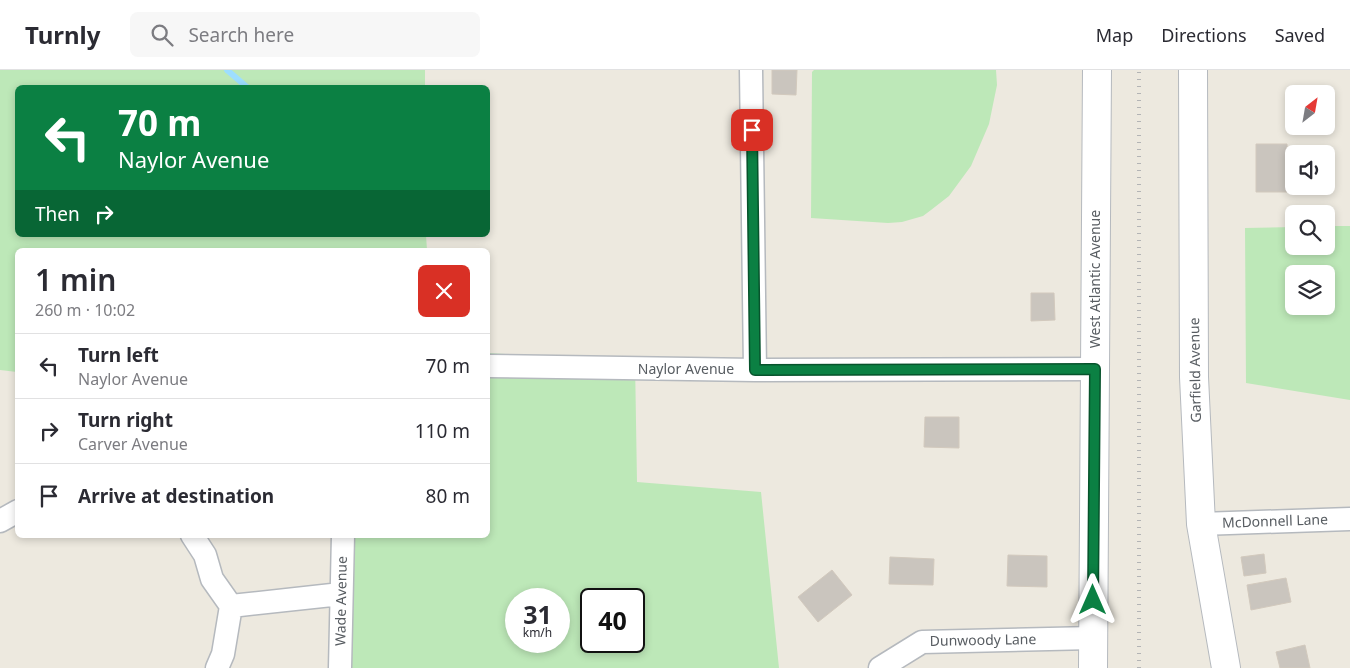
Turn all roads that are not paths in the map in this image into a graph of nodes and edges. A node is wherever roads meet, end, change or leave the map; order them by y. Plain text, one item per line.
1 (751, 70) edge
2 (1097, 70) edge
3 (1194, 70) edge
4 (490, 366) edge
5 (1095, 369) junction
6 (755, 370) junction
7 (15, 513) edge
8 (1350, 519) edge
9 (0, 521) edge
10 (1201, 524) junction
11 (194, 538) edge
12 (343, 538) edge
13 (341, 594) junction
14 (231, 606) junction
15 (1093, 638) junction
16 (217, 668) edge
17 (340, 668) edge
18 (880, 668) edge
19 (1093, 668) edge
20 (1226, 668) edge

1 - 6 street
2 - 5 street, West Atlantic Avenue
3 - 10 street, Garfield Avenue
4 - 6 street, Naylor Avenue
5 - 6 street, Naylor Avenue
5 - 15 street, West Atlantic Avenue
7 - 9 street
8 - 10 street, McDonnell Lane
10 - 20 street, Garfield Avenue
11 - 14 street
12 - 13 street, Wade Avenue
13 - 14 street
13 - 17 street, Wade Avenue
14 - 16 street
15 - 18 street, Dunwoody Lane
15 - 19 street, West Atlantic Avenue

